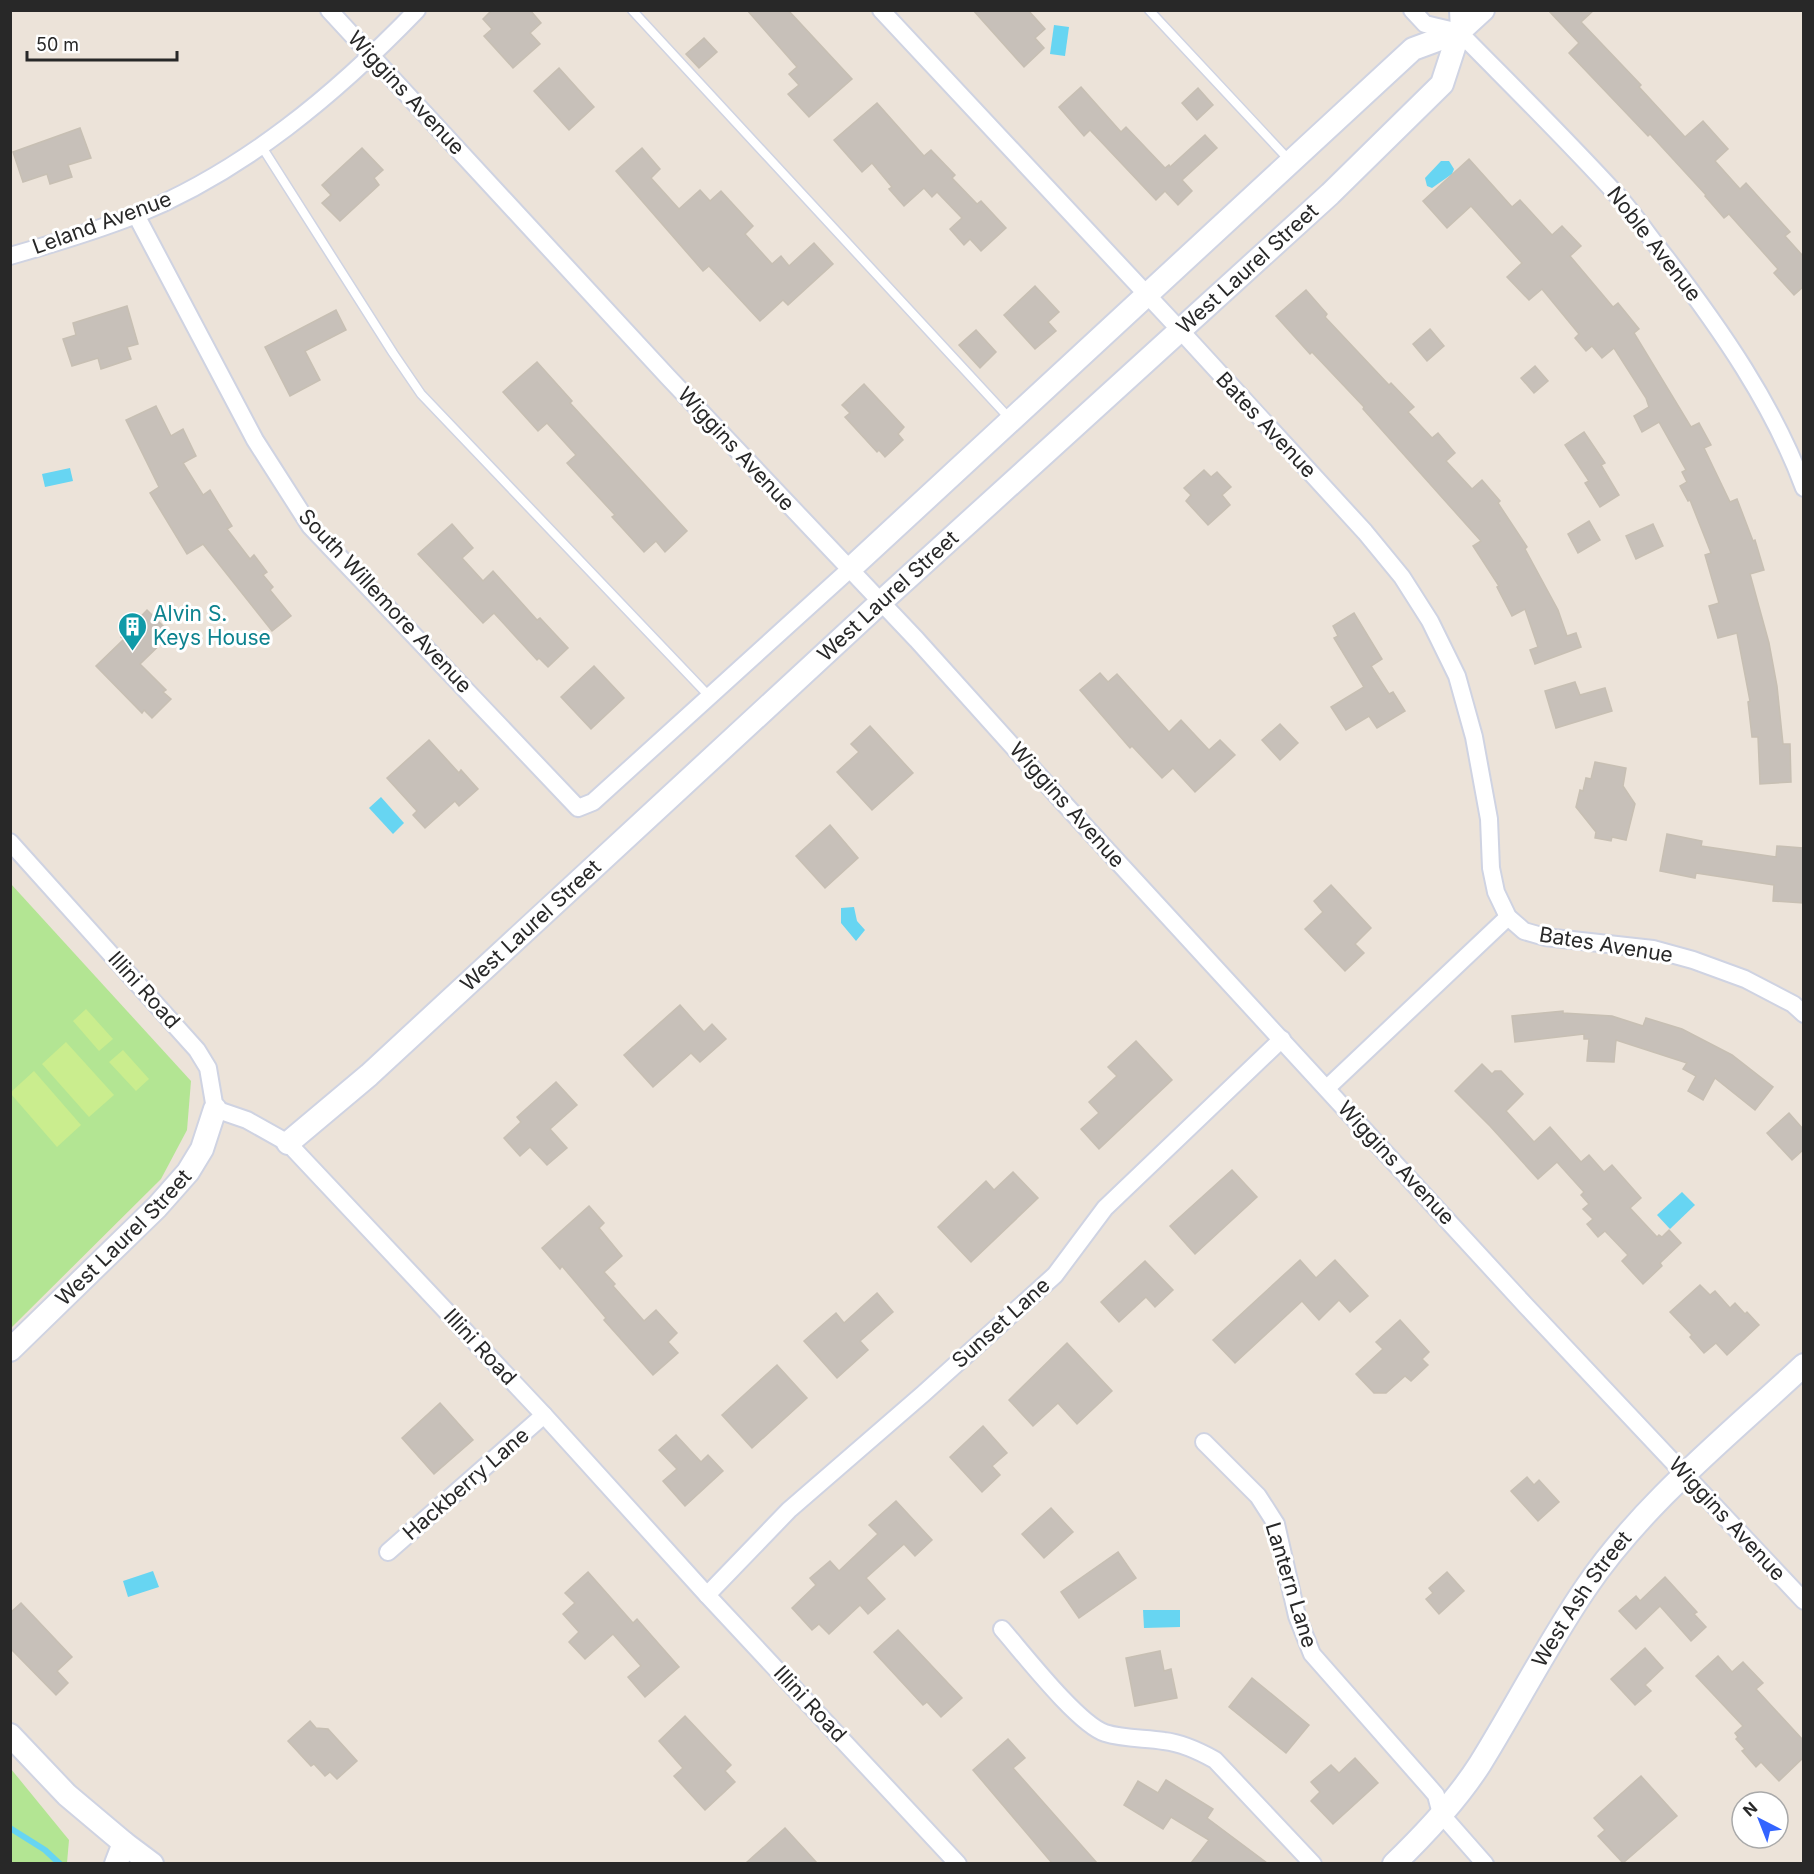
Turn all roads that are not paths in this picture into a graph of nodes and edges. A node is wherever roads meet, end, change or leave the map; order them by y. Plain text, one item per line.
1 (329, 10) edge
2 (417, 10) edge
3 (632, 10) edge
4 (881, 10) edge
5 (1149, 10) edge
6 (1412, 10) edge
7 (1483, 10) edge
8 (1458, 21) edge
9 (373, 56) junction
10 (262, 147) junction
11 (1290, 161) junction
12 (136, 215) junction
13 (10, 256) edge
14 (1147, 295) junction
15 (1180, 330) junction
16 (1011, 420) junction
17 (1803, 488) edge
18 (850, 569) junction
19 (881, 602) junction
20 (709, 696) junction
21 (578, 808) joint
22 (10, 842) edge
23 (1508, 917) junction
24 (1800, 1008) edge
25 (1282, 1039) junction
26 (1327, 1088) junction
27 (215, 1109) junction
28 (288, 1143) junction
29 (10, 1350) edge
30 (1803, 1365) edge
31 (544, 1415) junction
32 (1204, 1442) dead end
33 (1686, 1475) junction
34 (388, 1552) dead end
35 (707, 1595) junction
36 (1803, 1601) edge
37 (1002, 1629) dead end
38 (10, 1734) edge
39 (1441, 1814) junction
40 (120, 1853) edge
41 (152, 1863) edge
42 (958, 1863) edge
43 (1313, 1863) edge
44 (1394, 1863) edge
45 (1485, 1863) edge

1 - 9 street, Wiggins Avenue
2 - 9 street, Leland Avenue
3 - 16 lane
4 - 14 street, Bates Avenue
5 - 11 lane
6 - 8 street
7 - 8 street, West Laurel Street
8 - 11 street, West Laurel Street
8 - 15 street, West Laurel Street
8 - 17 street, Noble Avenue
9 - 10 street, Leland Avenue
9 - 18 street, Wiggins Avenue
10 - 12 street, Leland Avenue
10 - 20 lane
11 - 14 street, West Laurel Street
12 - 13 street, Leland Avenue
12 - 21 street, South Willemore Avenue
14 - 15 street, Bates Avenue
14 - 16 street, West Laurel Street
15 - 19 street, West Laurel Street
15 - 23 street, Bates Avenue
16 - 18 street, West Laurel Street
18 - 19 street, Wiggins Avenue
18 - 20 street, West Laurel Street
19 - 25 street, Wiggins Avenue
19 - 28 street, West Laurel Street
20 - 21 street, West Laurel Street
22 - 27 street, Illini Road
23 - 24 street, Bates Avenue
23 - 26 street
25 - 26 street, Wiggins Avenue
25 - 35 street, Sunset Lane
26 - 33 street, Wiggins Avenue
27 - 28 street, Illini Road
27 - 29 street, West Laurel Street
28 - 31 street, Illini Road
30 - 33 street, West Ash Street
31 - 34 street, Hackberry Lane
31 - 35 street, Illini Road
32 - 39 street, Lantern Lane
33 - 36 street, Wiggins Avenue
33 - 39 street, West Ash Street
35 - 42 street, Illini Road
37 - 43 street
38 - 40 street
39 - 44 street, West Ash Street
39 - 45 street
40 - 41 street

